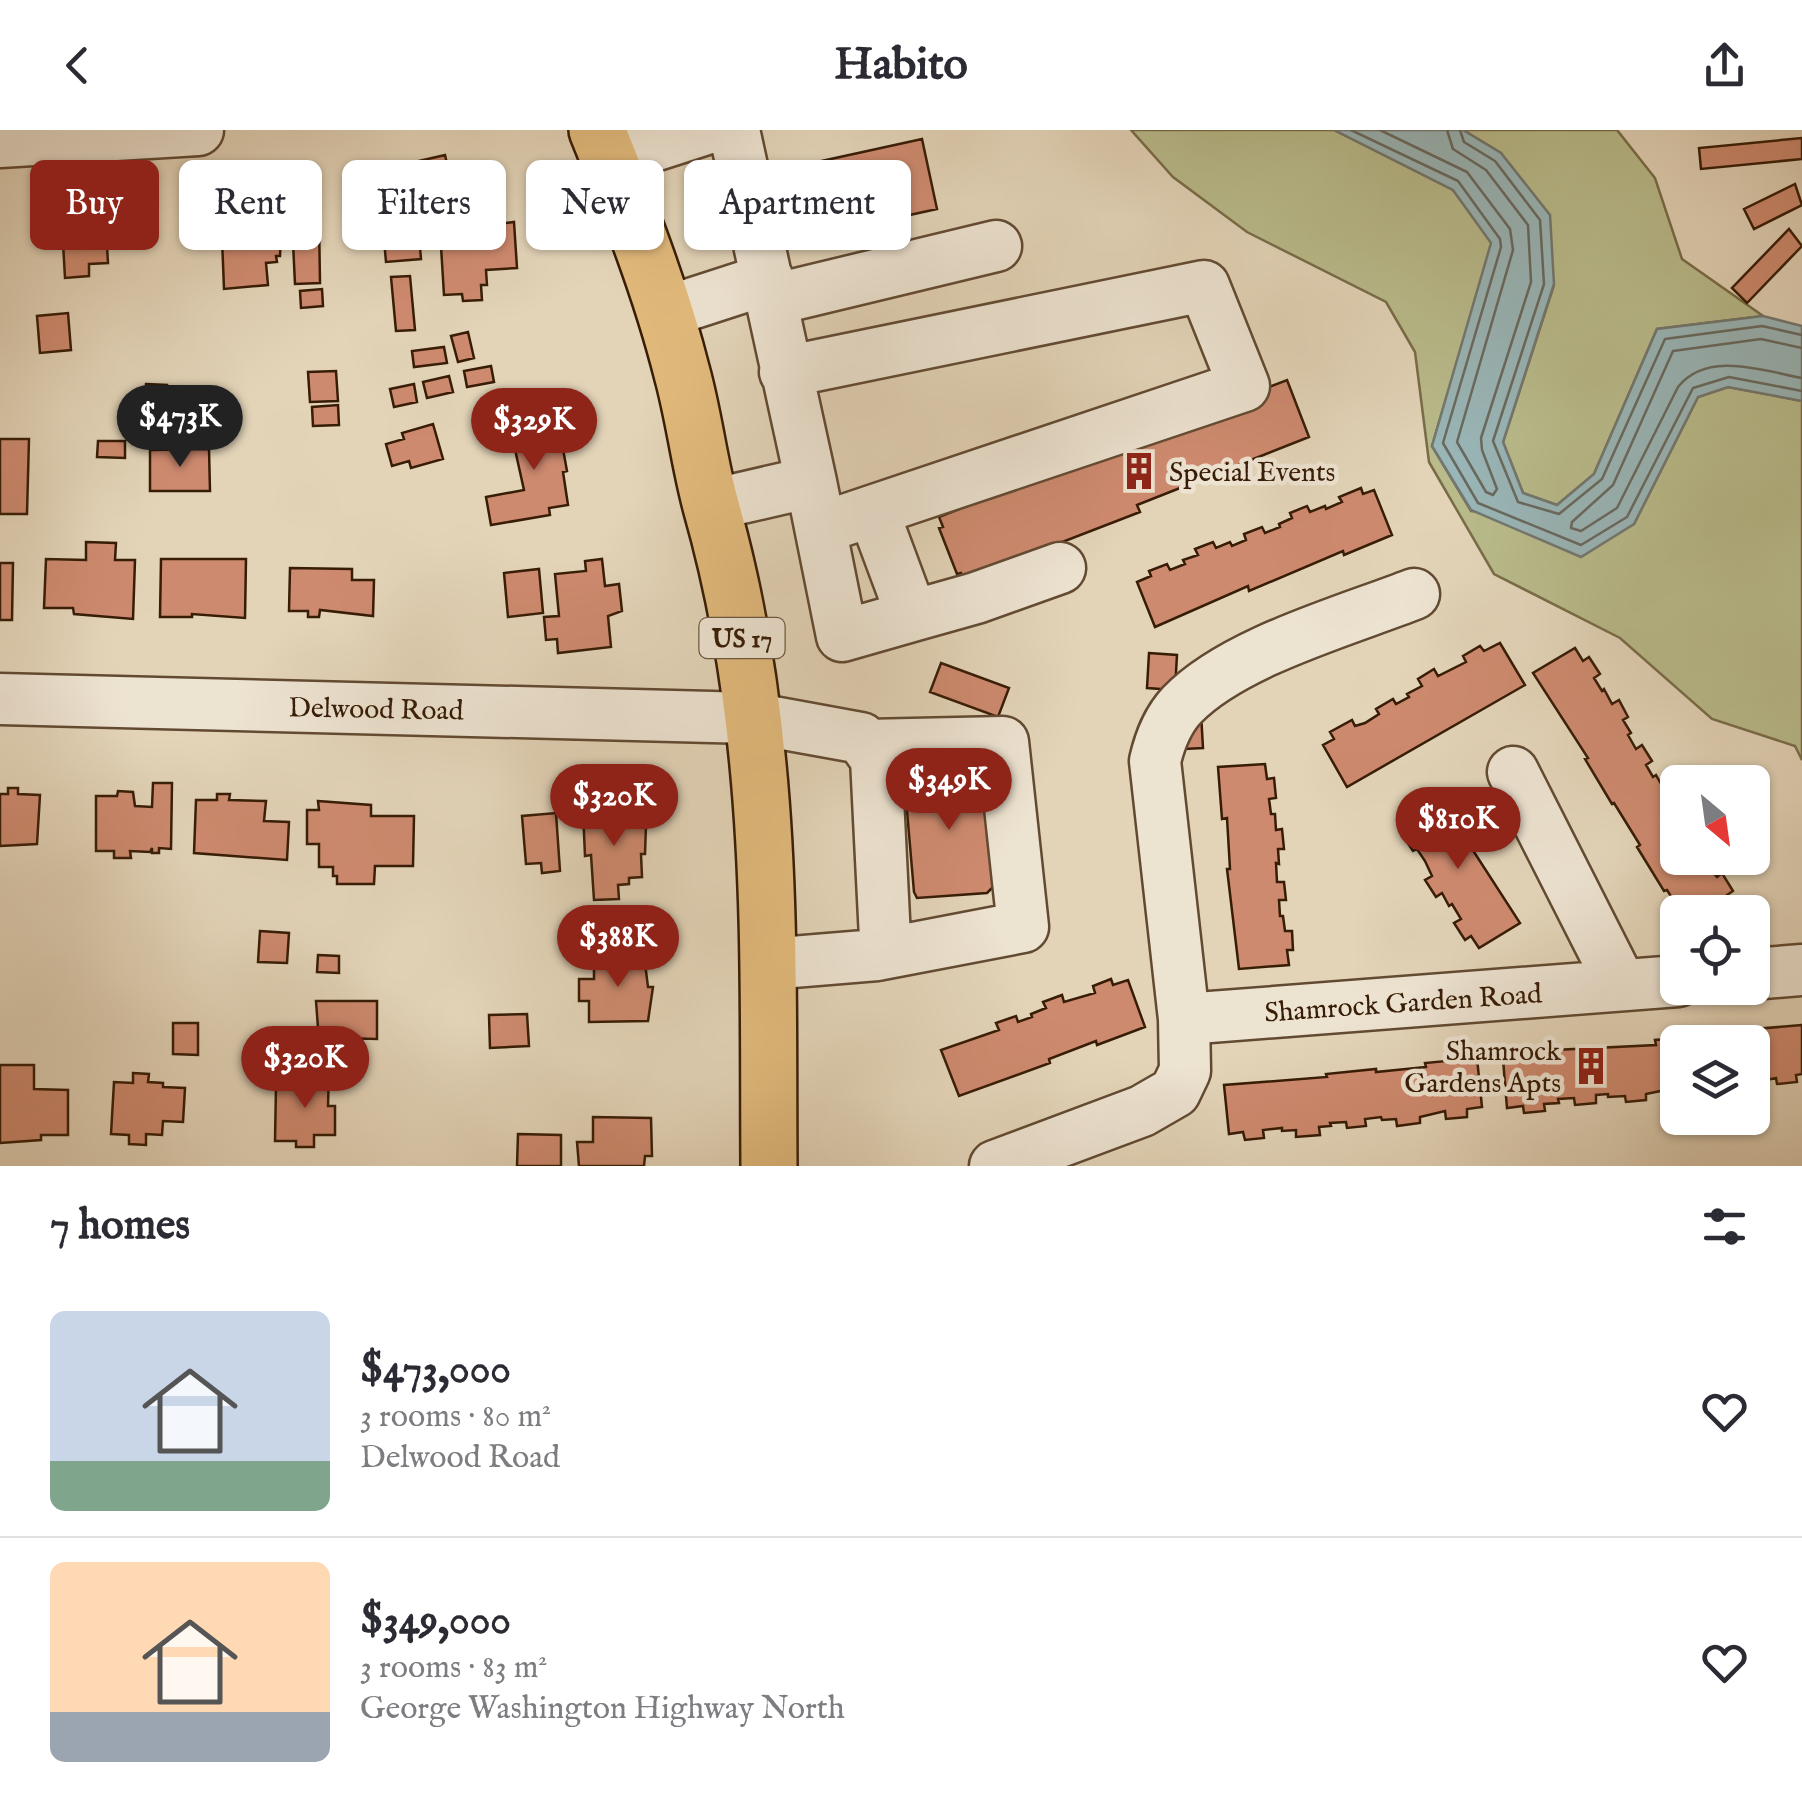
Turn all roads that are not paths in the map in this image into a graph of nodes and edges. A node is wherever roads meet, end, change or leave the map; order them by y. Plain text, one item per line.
1 (198, 130) edge
2 (703, 130) edge
3 (734, 130) edge
4 (0, 142) edge
5 (604, 145) edge
6 (996, 246) dead end
7 (770, 289) junction
8 (664, 313) junction
9 (785, 372) junction
10 (711, 505) junction
11 (816, 505) junction
12 (872, 511) junction
13 (1060, 568) dead end
14 (1414, 594) dead end
15 (912, 616) junction
16 (0, 699) edge
17 (751, 718) junction
18 (866, 745) junction
19 (1513, 772) dead end
20 (877, 955) junction
21 (768, 964) junction
22 (1802, 970) edge
23 (1770, 973) edge
24 (1660, 982) edge
25 (1621, 985) junction
26 (1184, 1019) junction
27 (768, 1166) edge
28 (995, 1166) edge

1 - 4 street
2 - 5 street
3 - 7 street
5 - 8 main road, US 17
6 - 7 street
7 - 8 street
7 - 9 street
8 - 10 main road, US 17
9 - 11 street
9 - 12 street
10 - 11 street
10 - 17 main road, US 17
11 - 12 street
11 - 15 street
12 - 15 street
13 - 15 street
14 - 26 street
16 - 17 street, Delwood Road
17 - 18 street, Delwood Road
17 - 21 main road, US 17
18 - 20 street
18 - 20 street, Delwood Road
19 - 25 street
20 - 21 street
21 - 27 main road, US 17
22 - 23 street
24 - 25 street, Shamrock Garden Road
25 - 26 street, Shamrock Garden Road
26 - 28 street

